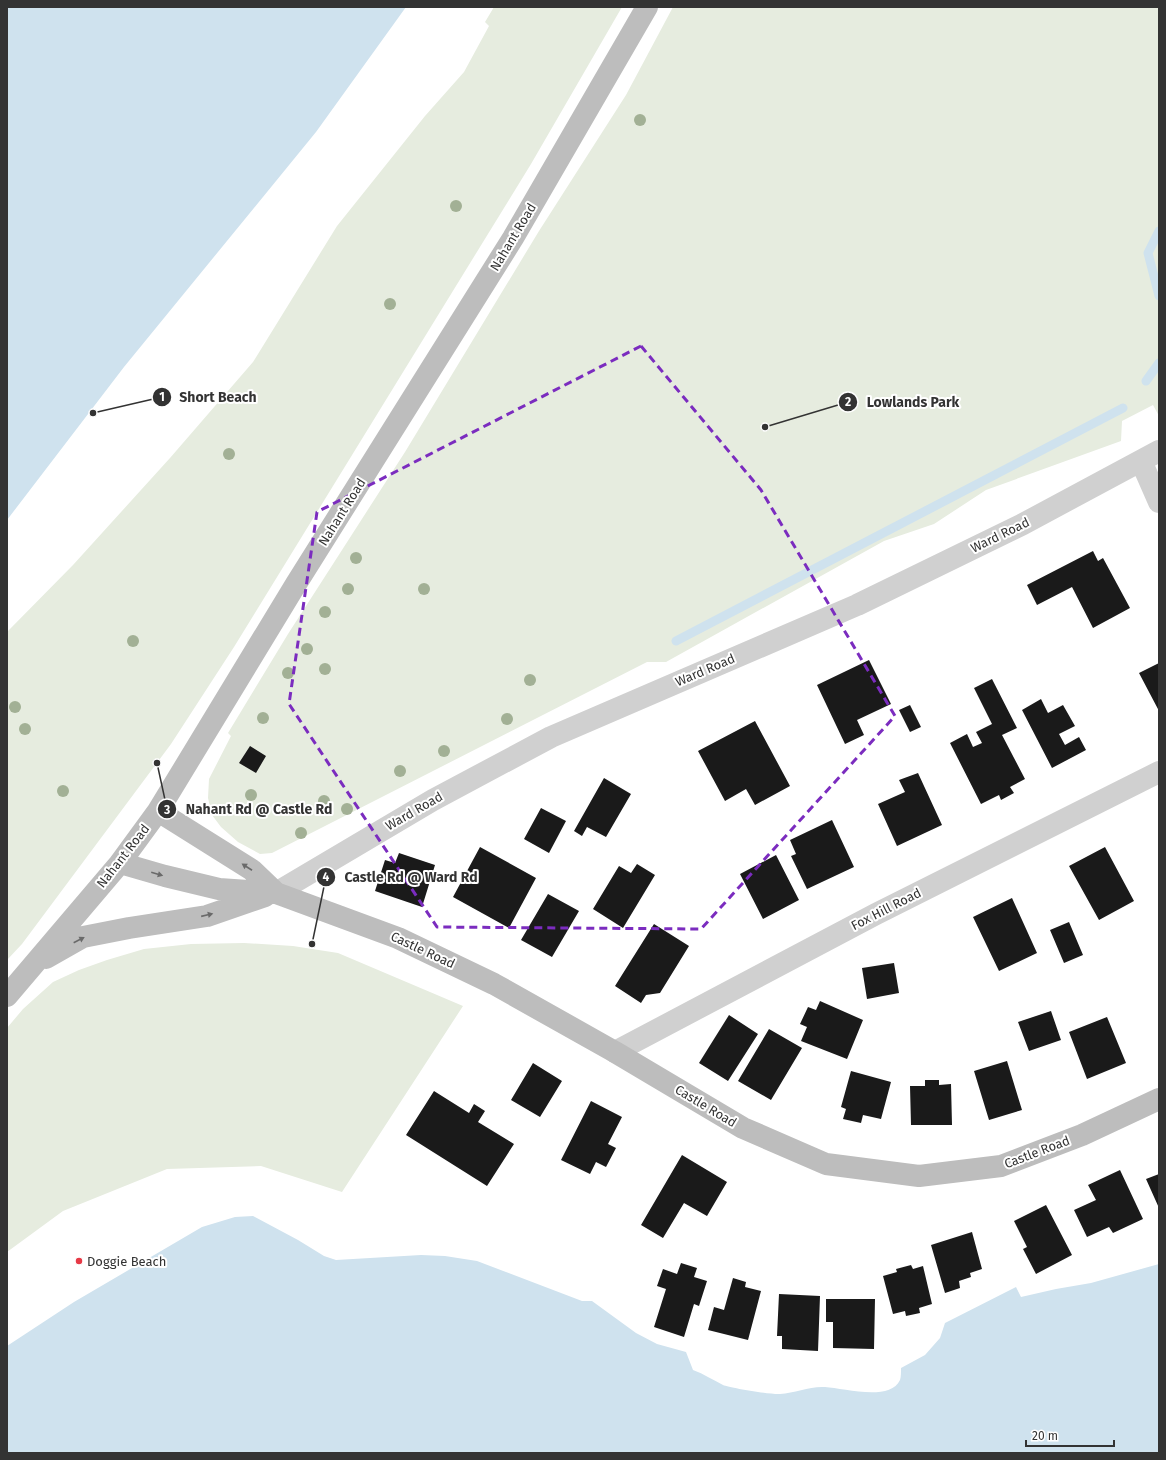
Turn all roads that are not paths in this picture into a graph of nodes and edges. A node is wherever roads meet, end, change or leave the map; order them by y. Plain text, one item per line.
1 (647, 7) edge
2 (1150, 456) edge
3 (1159, 502) edge
4 (1159, 772) edge
5 (158, 811) junction
6 (120, 863) junction
7 (276, 893) junction
8 (33, 966) junction
9 (7, 996) edge
10 (615, 1052) junction
11 (1159, 1099) edge

1 - 5 main road, Nahant Road
2 - 3 street
2 - 7 street, Ward Road
4 - 10 street, Fox Hill Road
5 - 6 main road, Nahant Road
7 -> 5 main road, Castle Road
6 -> 7 main road, Castle Road
6 - 8 main road, Nahant Road
8 -> 7 main road
7 - 10 main road, Castle Road
8 - 9 main road, Nahant Road
10 - 11 main road, Castle Road

